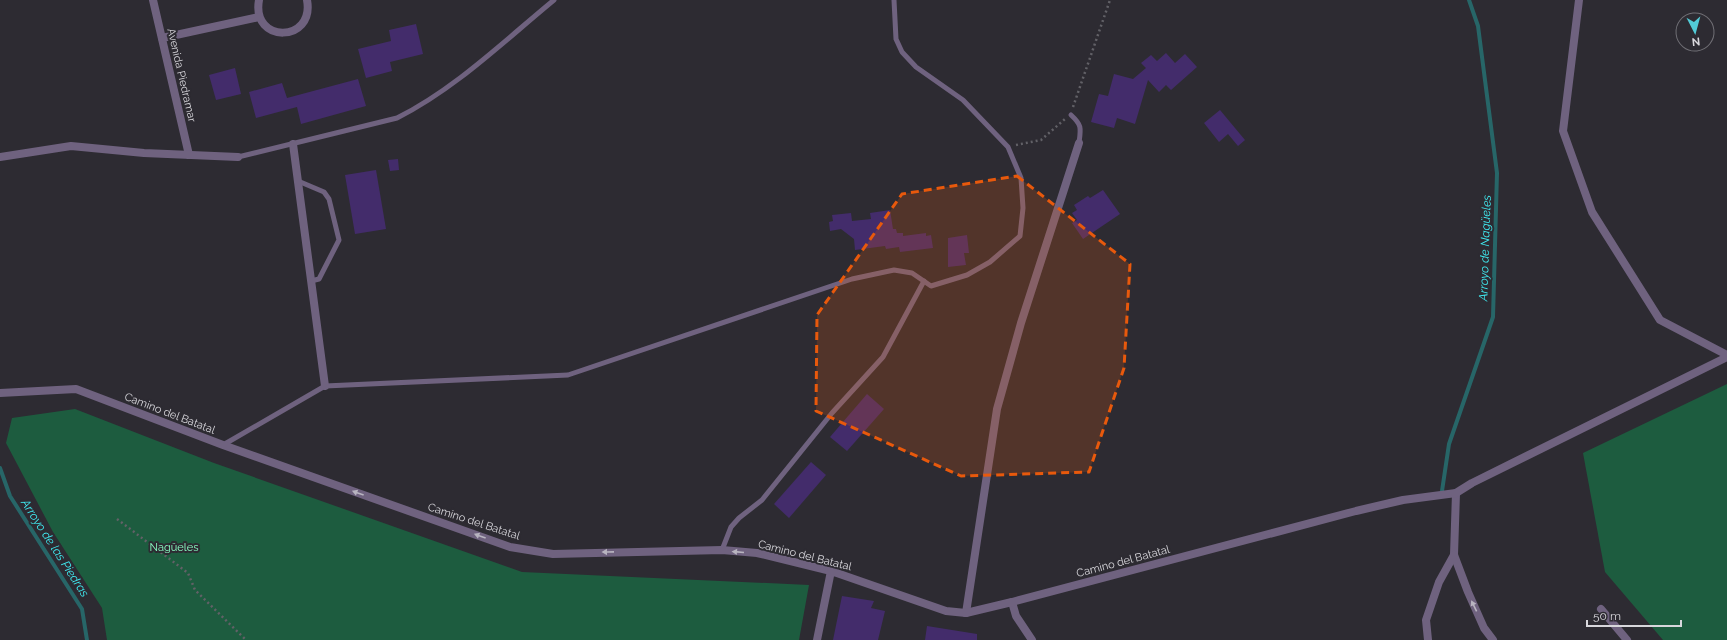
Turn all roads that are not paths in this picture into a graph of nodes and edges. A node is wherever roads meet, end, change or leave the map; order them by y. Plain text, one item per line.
1 (153, 0) edge
2 (259, 0) edge
3 (307, 0) edge
4 (554, 0) edge
5 (894, 0) edge
6 (1579, 0) edge
7 (259, 17) junction
8 (162, 38) junction
9 (1071, 115) road end
10 (1079, 143) joint
11 (293, 144) junction
12 (189, 155) junction
13 (0, 157) edge
14 (238, 157) joint
15 (298, 181) junction
16 (924, 281) junction
17 (311, 282) junction
18 (1727, 356) edge
19 (325, 386) junction
20 (0, 393) edge
21 (223, 445) junction
22 (1456, 493) junction
23 (722, 550) junction
24 (1454, 555) junction
25 (831, 571) junction
26 (1012, 602) junction
27 (1601, 609) dead end
28 (966, 613) junction
29 (817, 640) edge
30 (1032, 640) edge
31 (1428, 640) edge
32 (1493, 640) edge
33 (1627, 640) edge

1 - 8 street, Avenida Piedramar
2 - 7 street
3 - 7 street
4 - 11 lane
5 - 16 lane
6 - 18 street
7 - 8 street
8 - 12 street, Avenida Piedramar
9 - 10 lane
10 - 28 street
11 - 14 lane
11 - 15 street
12 - 13 street
12 - 14 street
15 - 17 street
15 - 17 lane
16 - 19 lane
16 - 23 lane
17 - 19 street
18 - 22 street
19 - 21 lane
20 - 21 street, Camino del Batatal
23 -> 21 street, Camino del Batatal
22 - 24 street
22 - 26 street, Camino del Batatal
25 -> 23 street, Camino del Batatal
24 - 31 street
32 -> 24 street
25 - 28 street, Camino del Batatal
25 - 29 street
26 - 28 street, Camino del Batatal
26 - 30 street
27 - 33 street

